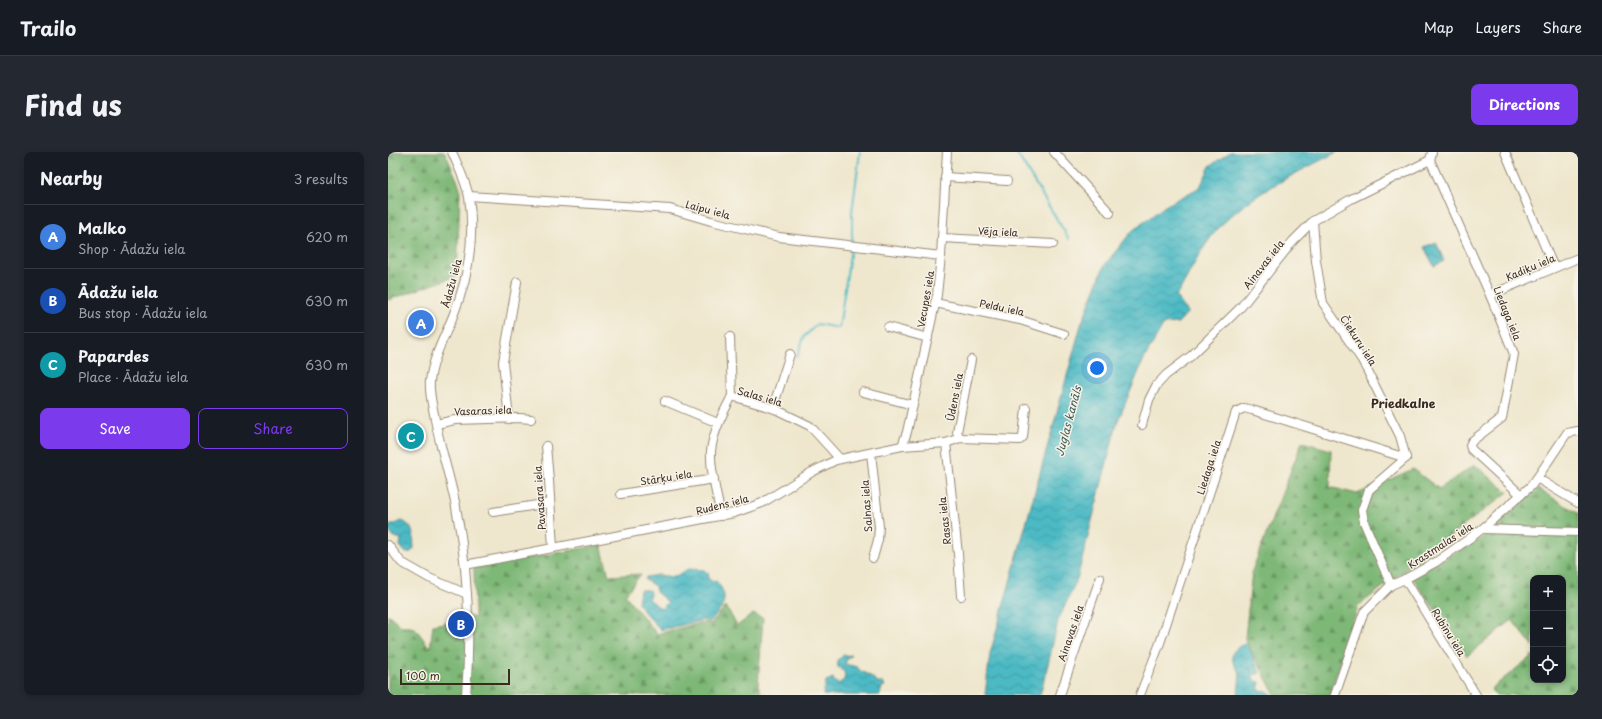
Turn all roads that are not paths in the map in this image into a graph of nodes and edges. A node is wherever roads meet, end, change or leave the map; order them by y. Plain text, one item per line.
1 (452, 152) edge
2 (947, 152) edge
3 (1054, 152) edge
4 (1505, 152) edge
5 (1431, 156) edge
6 (946, 178) junction
7 (1007, 180) dead end
8 (469, 196) junction
9 (1110, 213) dead end
10 (1312, 221) junction
11 (942, 238) junction
12 (1052, 244) dead end
13 (942, 256) junction
14 (1578, 258) edge
15 (1554, 268) junction
16 (517, 282) dead end
17 (1490, 295) junction
18 (935, 303) junction
19 (888, 327) dead end
20 (1064, 334) dead end
21 (730, 337) dead end
22 (928, 338) junction
23 (790, 354) dead end
24 (971, 360) dead end
25 (863, 392) dead end
26 (732, 396) junction
27 (665, 401) dead end
28 (913, 405) junction
29 (1026, 408) dead end
30 (775, 409) junction
31 (509, 419) junction
32 (531, 420) dead end
33 (718, 423) junction
34 (436, 424) junction
35 (1142, 425) dead end
36 (1578, 431) edge
37 (960, 438) junction
38 (946, 443) junction
39 (546, 446) dead end
40 (902, 446) junction
41 (871, 452) junction
42 (1406, 458) junction
43 (840, 459) junction
44 (1537, 478) junction
45 (714, 479) junction
46 (621, 494) dead end
47 (1520, 495) junction
48 (550, 503) junction
49 (1578, 503) edge
50 (493, 512) dead end
51 (721, 516) junction
52 (1482, 529) junction
53 (1578, 532) edge
54 (388, 545) edge
55 (552, 548) junction
56 (873, 558) dead end
57 (465, 565) junction
58 (1100, 578) dead end
59 (1405, 579) junction
60 (1391, 585) junction
61 (467, 594) junction
62 (961, 596) dead end
63 (466, 695) edge
64 (1060, 695) edge
65 (1140, 695) edge
66 (1335, 695) edge
67 (1476, 695) edge

1 - 8 street, Ādažu iela
2 - 6 street, Vecupes iela
3 - 9 street
4 - 15 street
5 - 10 street, Ainavas iela
5 - 17 street, Liedaga iela
6 - 7 street
6 - 11 street, Vecupes iela
8 - 13 street, Laipu iela
8 - 34 street, Ādažu iela
10 - 35 street, Ainavas iela
10 - 42 street, Čiekuru iela
11 - 12 street, Vēja iela
11 - 13 street, Vecupes iela
13 - 18 street, Vecupes iela
14 - 15 street, Kadiķu iela
15 - 17 street, Kadiķu iela
16 - 31 street
17 - 47 street, Liedaga iela
18 - 20 street, Peldu iela
18 - 22 street, Vecupes iela
19 - 22 street
21 - 26 street
22 - 28 street, Vecupes iela
23 - 30 street
24 - 37 street, Ūdens iela
25 - 28 street
26 - 30 street, Salas iela
26 - 33 street, Salas iela
27 - 33 street
28 - 40 street, Vecupes iela
29 - 37 street, Rudens iela
30 - 43 street, Salas iela
31 - 32 street, Vasaras iela
31 - 34 street, Vasaras iela
33 - 45 street, Salas iela
34 - 57 street, Ādažu iela
36 - 44 street, Krastmalas iela
37 - 38 street, Rudens iela
38 - 40 street, Rudens iela
38 - 62 street, Rasas iela
39 - 48 street, Pavasara iela
40 - 41 street, Rudens iela
41 - 43 street, Rudens iela
41 - 56 street, Salnas iela
42 - 60 street
42 - 65 street, Liedaga iela
43 - 51 street, Rudens iela
44 - 47 street, Krastmalas iela
44 - 49 street
45 - 46 street, Stārķu iela
45 - 51 street, Salas iela
47 - 52 street, Krastmalas iela
48 - 50 street
48 - 55 street, Pavasara iela
51 - 55 street, Rudens iela
52 - 53 street
52 - 59 street, Krastmalas iela
54 - 61 street
55 - 57 street, Rudens iela
57 - 61 street, Ādažu iela
58 - 64 street, Ainavas iela
59 - 60 street, Krastmalas iela
59 - 67 street, Rubīnu iela
60 - 66 street, Krastmalas iela
61 - 63 street, Ādažu iela

